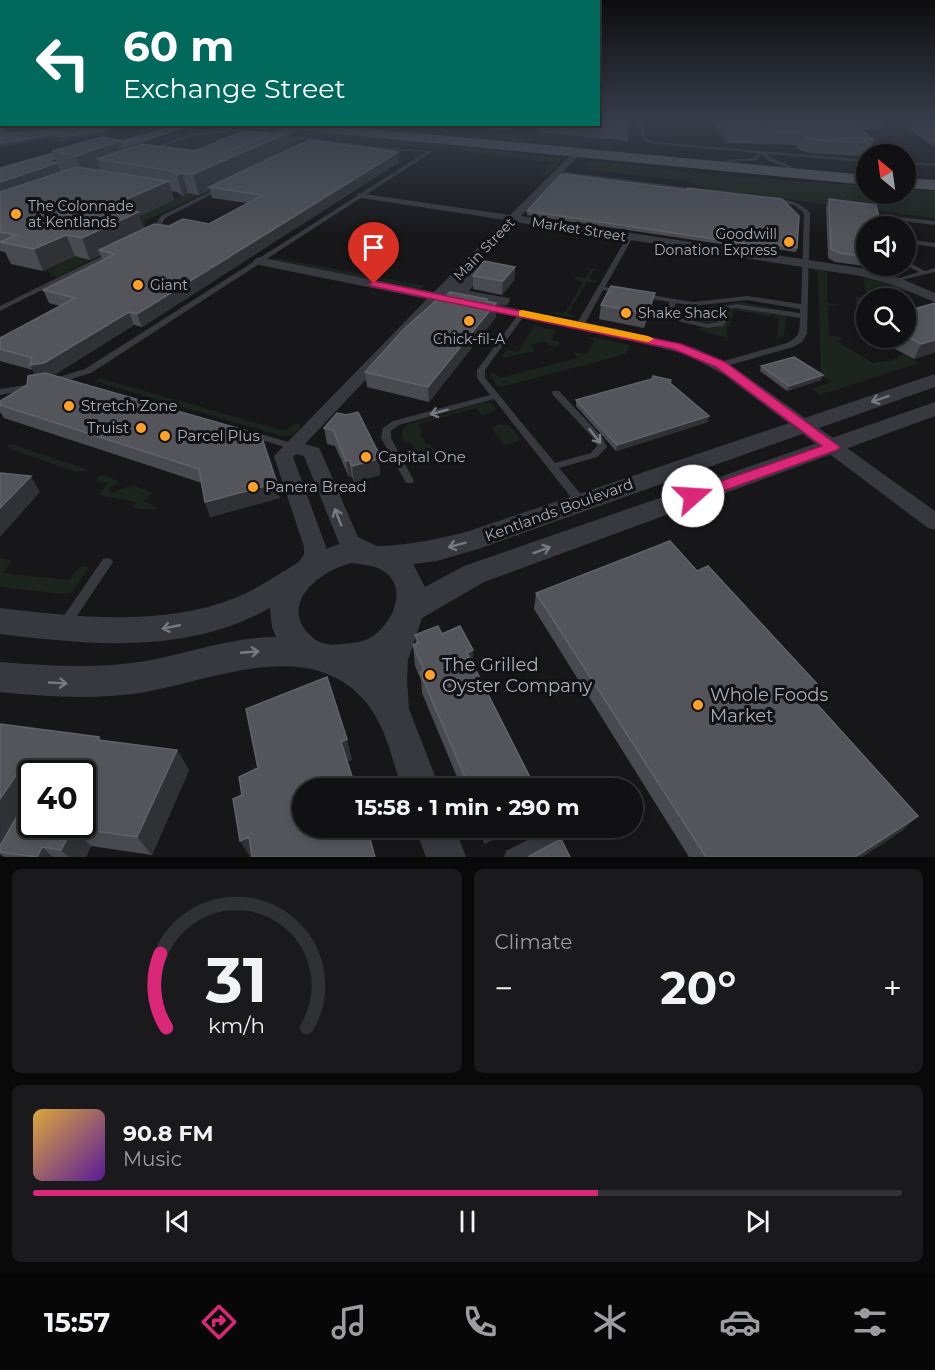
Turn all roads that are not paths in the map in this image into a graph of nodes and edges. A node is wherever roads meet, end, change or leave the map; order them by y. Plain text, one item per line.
1 (51, 158) edge
2 (75, 158) edge
3 (419, 158) edge
4 (571, 158) edge
5 (620, 158) edge
6 (697, 158) edge
7 (756, 158) edge
8 (768, 158) edge
9 (832, 158) edge
10 (856, 160) edge
11 (728, 161) junction
12 (916, 164) edge
13 (935, 165) edge
14 (790, 166) junction
15 (0, 171) edge
16 (856, 171) edge
17 (558, 172) junction
18 (916, 176) edge
19 (935, 177) edge
20 (856, 179) edge
21 (0, 182) edge
22 (916, 184) edge
23 (229, 185) edge
24 (935, 185) edge
25 (711, 191) edge
26 (362, 195) junction
27 (769, 199) edge
28 (513, 219) junction
29 (916, 221) edge
30 (935, 223) edge
31 (149, 235) edge
32 (630, 237) junction
33 (916, 242) edge
34 (935, 245) edge
35 (117, 251) edge
36 (259, 261) junction
37 (805, 264) junction
38 (916, 268) edge
39 (935, 270) edge
40 (925, 273) junction
41 (895, 280) junction
42 (601, 288) junction
43 (624, 292) edge
44 (636, 294) edge
45 (437, 296) junction
46 (935, 298) edge
47 (499, 299) joint
48 (673, 301) junction
49 (0, 309) edge
50 (803, 312) junction
51 (522, 313) junction
52 (580, 325) junction
53 (720, 365) junction
54 (66, 379) junction
55 (935, 380) edge
56 (79, 383) edge
57 (0, 392) edge
58 (556, 393) dead end
59 (496, 396) junction
60 (935, 409) edge
61 (803, 425) junction
62 (241, 431) edge
63 (292, 446) junction
64 (832, 447) junction
65 (553, 467) junction
66 (410, 481) dead end
67 (581, 502) junction
68 (935, 522) edge
69 (381, 556) junction
70 (107, 561) dead end
71 (302, 574) junction
72 (410, 616) junction
73 (0, 621) edge
74 (62, 628) junction
75 (321, 658) junction
76 (0, 677) edge
77 (393, 715) junction
78 (417, 778) edge
79 (439, 838) edge
80 (548, 838) edge
81 (446, 857) edge
82 (512, 857) edge

1 - 15 main road
2 - 21 main road
3 - 26 lane
4 - 17 street, Main Street
5 - 20 main road
6 - 11 main road
7 - 11 lane
8 - 14 lane
9 - 10 lane
11 - 14 main road
12 - 13 lane
14 - 16 main road
17 - 25 lane
17 - 28 street, Main Street
18 - 19 main road
22 - 24 main road
23 - 31 lane
26 - 28 street, Market Street
26 - 36 lane
27 - 37 lane
28 - 32 street, Market Street
28 - 45 street, Main Street
29 - 30 lane
32 - 37 street, Market Street
32 - 42 lane
33 - 34 lane
35 - 49 lane
36 - 45 street
36 - 54 lane
37 - 41 street, Market Street
37 - 50 lane
38 - 40 lane
39 - 40 lane
40 - 41 lane
41 - 46 street, Market Street
42 - 43 lane
42 - 52 lane
44 - 48 lane
45 - 51 street
45 - 63 street, Main Street
47 - 47 street
48 - 50 lane
48 - 50 lane
50 - 53 lane
51 - 52 street
51 - 59 lane
52 - 53 street
53 - 61 street
54 - 56 lane
54 - 57 lane
55 -> 61 street, Kentlands Boulevard
58 -> 65 lane
59 - 65 lane
59 -> 66 lane
60 - 64 street, Kentlands Boulevard
61 - 64 street
61 - 67 street, Kentlands Boulevard
62 - 63 lane
69 -> 63 street
63 - 71 street
64 - 68 street
72 -> 64 street, Kentlands Boulevard
65 - 67 lane
67 -> 69 street, Kentlands Boulevard
69 - 71 street
69 - 72 street
70 - 74 lane
71 -> 74 street
71 - 75 street
72 - 75 street
72 - 77 street
73 - 74 street
76 -> 75 street
75 - 77 street
77 - 78 street
79 - 81 street
80 - 82 lane

